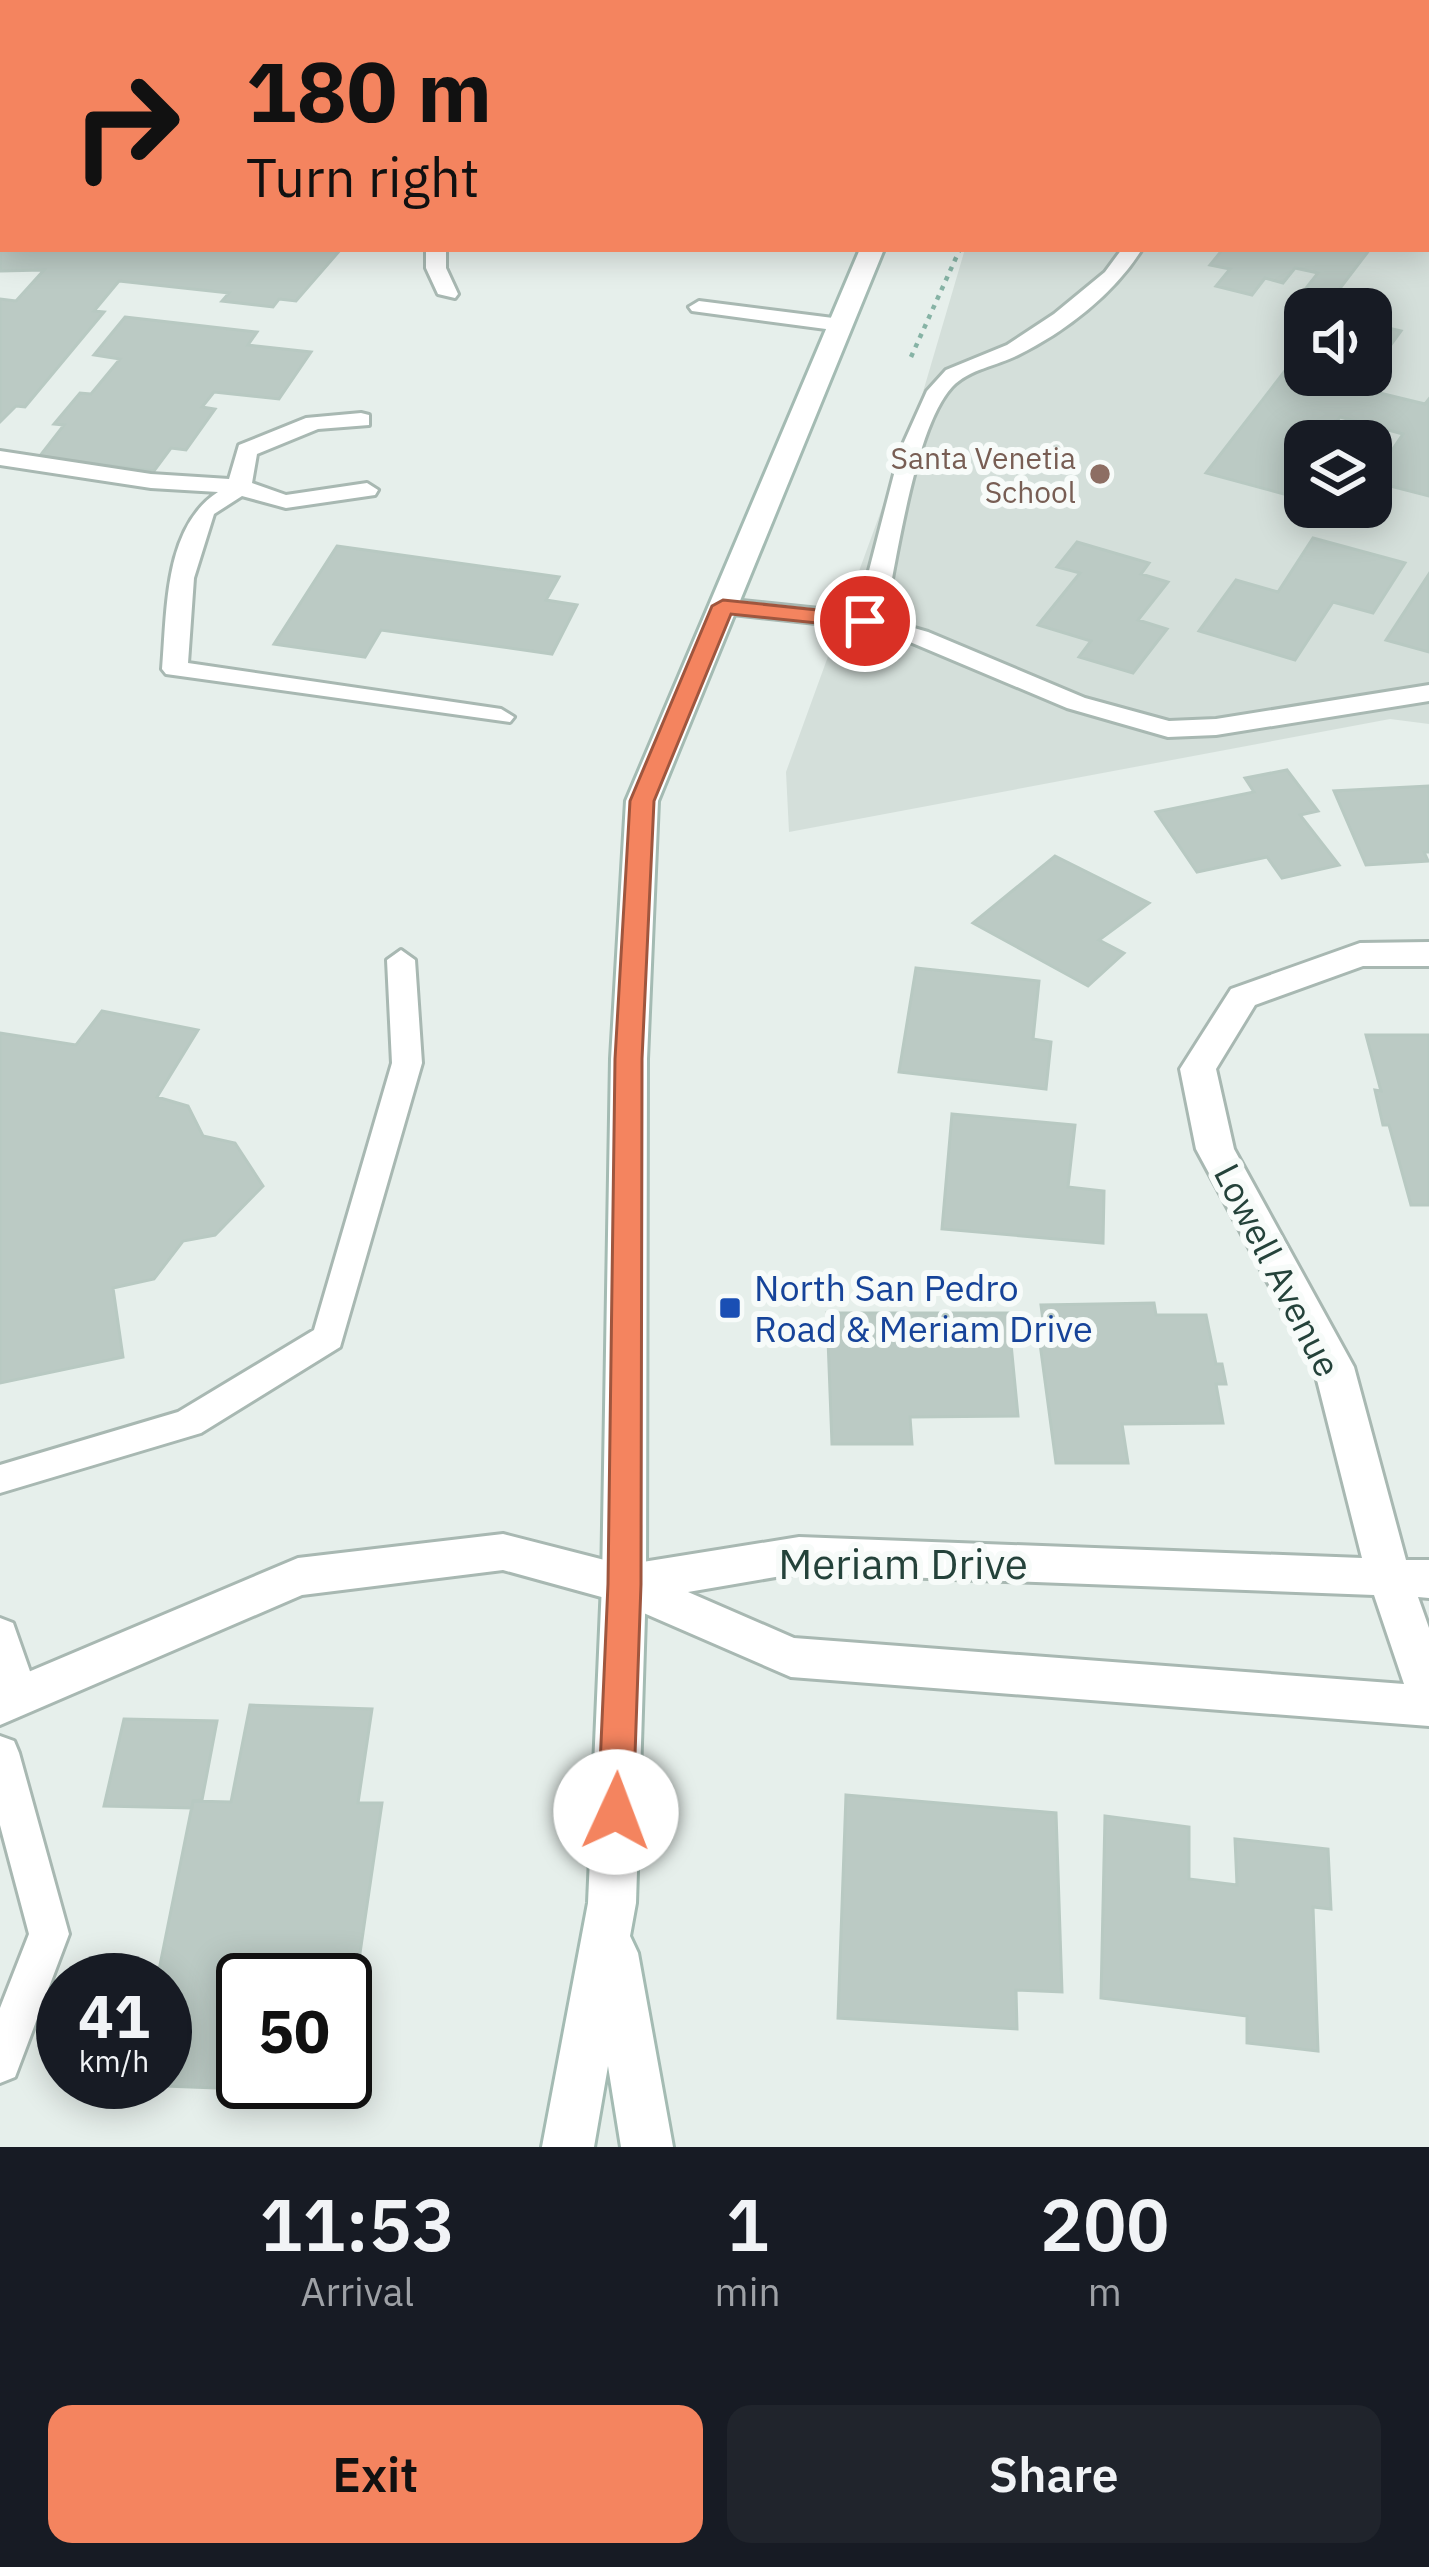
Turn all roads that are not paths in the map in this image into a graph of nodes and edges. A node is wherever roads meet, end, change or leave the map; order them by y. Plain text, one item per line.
1 (436, 252) edge
2 (871, 252) edge
3 (1130, 252) edge
4 (448, 295) dead end
5 (699, 307) dead end
6 (841, 325) junction
7 (361, 420) dead end
8 (0, 458) edge
9 (241, 486) junction
10 (367, 490) dead end
11 (723, 606) junction
12 (865, 621) junction
13 (1429, 693) edge
14 (501, 717) dead end
15 (1429, 955) edge
16 (400, 960) dead end
17 (0, 1479) edge
18 (1409, 1578) edge
19 (625, 1584) junction
20 (0, 1634) edge
21 (1429, 1690) edge
22 (10, 1701) edge
23 (1429, 1706) edge
24 (0, 1753) edge
25 (610, 1932) junction
26 (0, 2062) edge
27 (568, 2147) edge
28 (647, 2147) edge

1 - 4 lane
2 - 6 main road
3 - 12 lane
5 - 6 lane
6 - 11 main road
7 - 9 lane
8 - 9 lane
9 - 10 lane
9 - 14 lane
11 - 12 lane
11 - 19 main road
12 - 13 lane
15 - 18 main road, Lowell Avenue
16 - 17 lane
18 - 19 main road, Meriam Drive
18 - 21 main road, Lowell Avenue
19 - 22 main road
19 - 23 main road
19 - 25 main road
20 - 22 lane
24 - 26 lane
25 - 27 main road
25 - 28 main road

